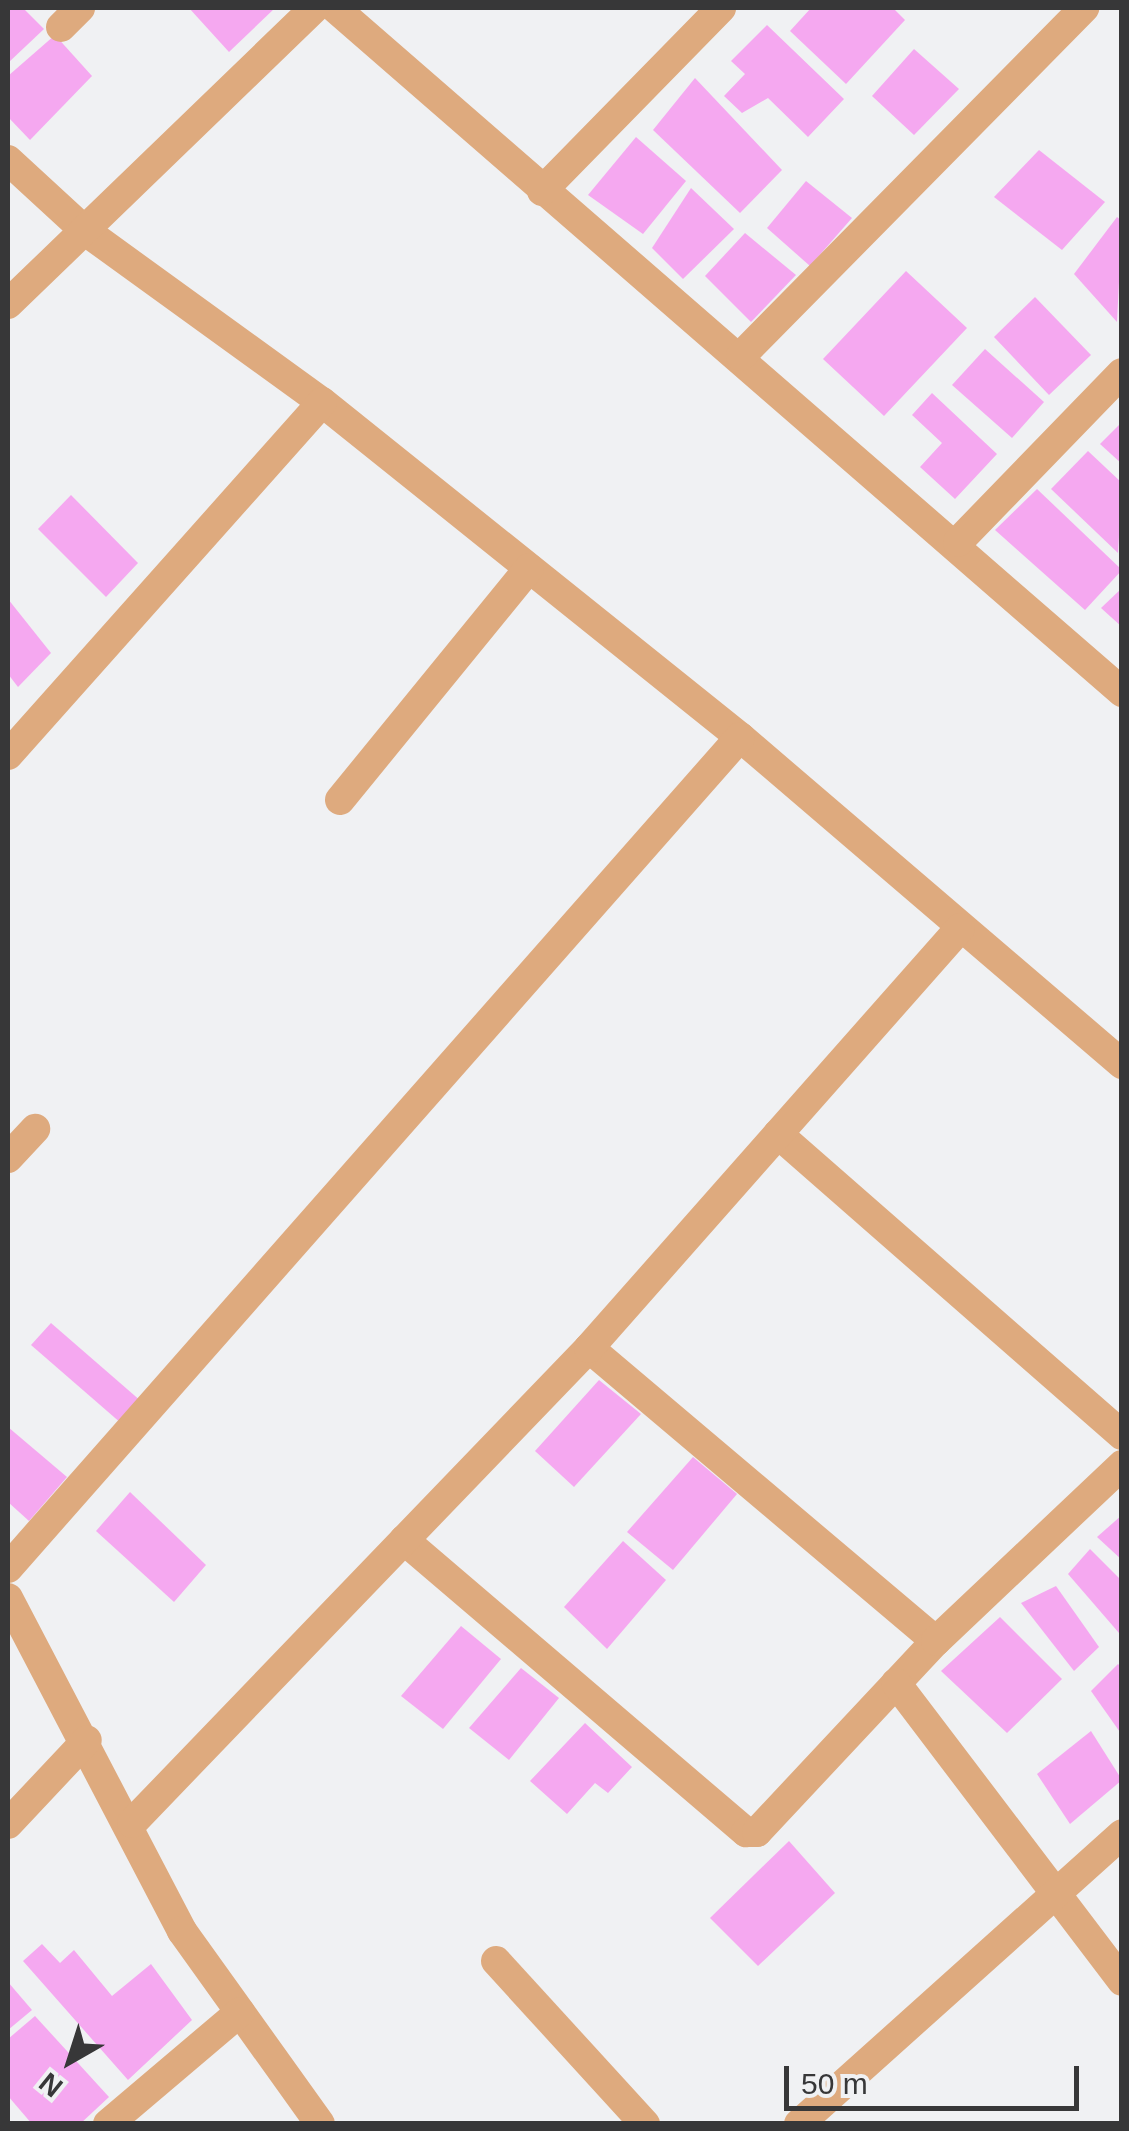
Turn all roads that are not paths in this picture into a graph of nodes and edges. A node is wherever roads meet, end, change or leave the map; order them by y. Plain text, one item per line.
1 (314, 8) edge
2 (335, 8) edge
3 (721, 8) edge
4 (1084, 8) edge
5 (8, 160) edge
6 (542, 191) junction
7 (84, 230) junction
8 (8, 304) edge
9 (741, 356) junction
10 (1122, 373) edge
11 (322, 402) junction
12 (958, 542) junction
13 (529, 568) junction
14 (1122, 692) edge
15 (740, 736) junction
16 (8, 755) edge
17 (340, 800) dead end
18 (960, 928) junction
19 (1122, 1064) edge
20 (35, 1128) dead end
21 (778, 1134) junction
22 (8, 1158) edge
23 (589, 1348) junction
24 (1122, 1435) edge
25 (1122, 1465) edge
26 (404, 1540) junction
27 (8, 1568) edge
28 (8, 1598) edge
29 (936, 1642) junction
30 (896, 1683) junction
31 (87, 1740) junction
32 (132, 1823) junction
33 (8, 1824) edge
34 (1122, 1834) edge
35 (1054, 1891) junction
36 (496, 1961) dead end
37 (1122, 1982) edge
38 (240, 2012) junction
39 (108, 2124) edge
40 (320, 2124) edge
41 (644, 2124) edge
42 (799, 2124) edge

1 - 7 street
2 - 6 street
3 - 6 street
4 - 9 street
5 - 7 street
6 - 9 street
7 - 8 street
7 - 11 street
9 - 12 street
10 - 12 street
11 - 13 street
11 - 16 street
12 - 14 street
13 - 15 street
13 - 17 street
15 - 18 street
15 - 27 street
18 - 19 street
18 - 21 street
20 - 22 street
21 - 23 street
21 - 24 street
23 - 26 street
23 - 29 street
25 - 29 street
26 - 30 street
26 - 32 street
28 - 31 street
29 - 30 street
30 - 35 street
31 - 32 street
31 - 33 street
32 - 38 street
34 - 35 street
35 - 37 street
35 - 42 street
36 - 41 street
38 - 39 street
38 - 40 street

